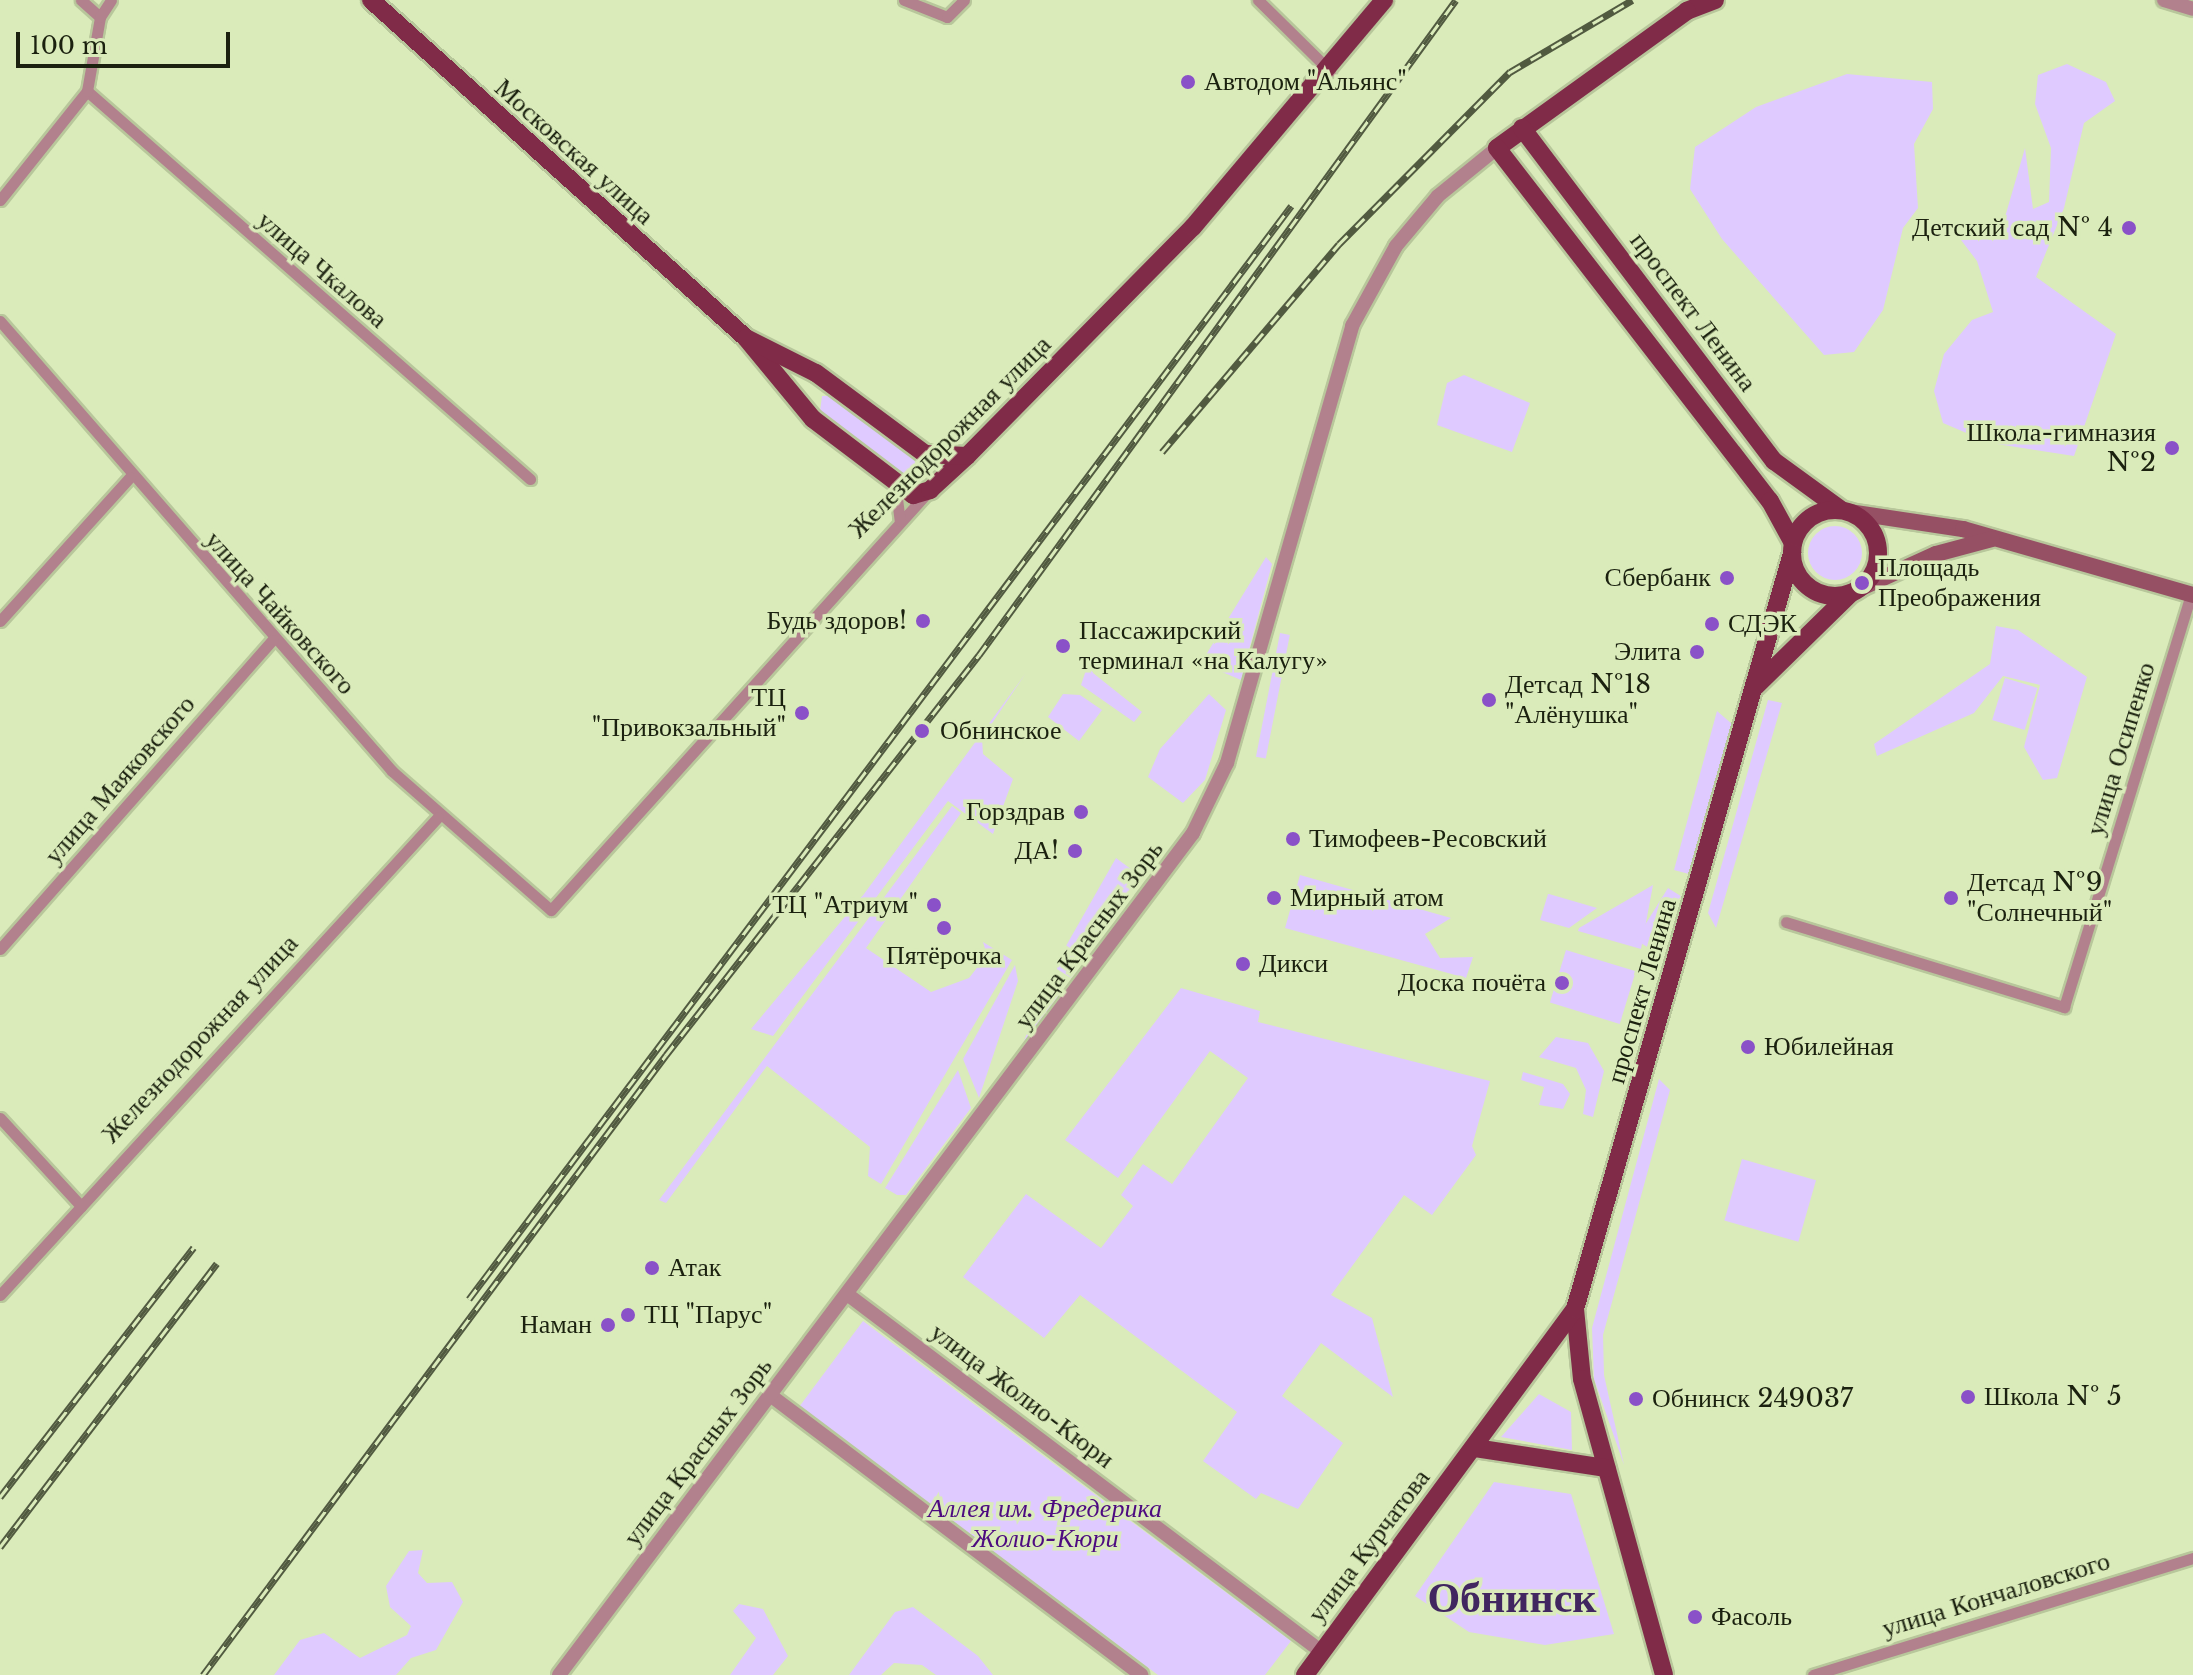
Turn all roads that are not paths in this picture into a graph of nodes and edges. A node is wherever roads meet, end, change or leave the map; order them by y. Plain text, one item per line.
1 (81, 0) edge
2 (111, 0) edge
3 (371, 0) edge
4 (904, 0) edge
5 (964, 0) edge
6 (1258, 0) edge
7 (1384, 0) edge
8 (1715, 0) edge
9 (2164, 0) edge
10 (2193, 9) edge
11 (100, 17) junction
12 (1331, 71) junction
13 (87, 91) junction
14 (1522, 128) junction
15 (1497, 148) junction
16 (0, 200) edge
17 (0, 321) edge
18 (746, 338) junction
19 (833, 384) junction
20 (813, 419) junction
21 (925, 454) junction
22 (967, 456) junction
23 (130, 477) junction
24 (530, 479) dead end
25 (896, 490) junction
26 (930, 490) junction
27 (1845, 510) junction
28 (900, 521) junction
29 (1993, 539) junction
30 (1793, 548) junction
31 (1856, 590) junction
32 (2192, 595) edge
33 (0, 621) edge
34 (272, 640) junction
35 (1755, 687) junction
36 (438, 817) junction
37 (551, 910) joint
38 (1786, 922) dead end
39 (0, 949) edge
40 (0, 1118) edge
41 (81, 1206) junction
42 (847, 1294) junction
43 (0, 1295) edge
44 (1575, 1309) junction
45 (770, 1395) junction
46 (1475, 1448) junction
47 (1606, 1468) junction
48 (2193, 1558) edge
49 (1322, 1652) junction
50 (559, 1675) edge
51 (1141, 1675) edge
52 (1305, 1675) edge
53 (1664, 1675) edge
54 (1813, 1675) edge

1 - 11 street
2 - 11 street
3 - 18 main road, Московская улица
4 - 5 street
6 - 12 street
7 - 12 main road, Железнодорожная улица
8 - 14 main road
9 - 10 street
11 - 13 street
12 - 22 main road, Железнодорожная улица
13 - 16 street
13 - 24 street, улица Чкалова
14 - 15 main road
14 - 27 main road, проспект Ленина
15 - 30 main road, проспект Ленина
15 - 42 street, улица Красных Зорь
17 - 23 street, улица Чайковского
18 - 19 main road, Московская улица
18 - 20 main road, Московская улица
19 - 20 main road
19 - 21 main road, Московская улица
20 - 25 main road, Московская улица
21 - 22 main road
21 - 26 main road
22 - 26 main road, Железнодорожная улица
23 - 33 street
23 - 34 street, улица Чайковского
25 - 26 main road
25 - 28 street
26 - 28 street, Железнодорожная улица
27 - 29 main road, проспект Ленина
27 - 30 main road
27 - 31 main road
28 - 37 street, Железнодорожная улица
29 - 31 main road, проспект Ленина
29 - 32 main road, проспект Ленина
30 - 31 main road
30 - 35 main road, проспект Ленина
31 - 35 main road, проспект Ленина
32 - 38 street, улица Осипенко
34 - 36 street, улица Чайковского
34 - 39 street, улица Маяковского
35 - 44 main road, проспект Ленина
36 - 37 street, улица Чайковского
36 - 41 street, Железнодорожная улица
40 - 41 street
41 - 43 street, Железнодорожная улица
42 - 45 street, улица Красных Зорь
42 - 49 street, улица Жолио-Кюри
44 - 46 main road, улица Курчатова
44 - 47 main road
45 - 50 street, улица Красных Зорь
45 - 51 street
46 - 47 main road
46 - 49 main road, улица Курчатова
47 - 53 main road
48 - 54 street, улица Кончаловского
49 - 52 main road, улица Курчатова

